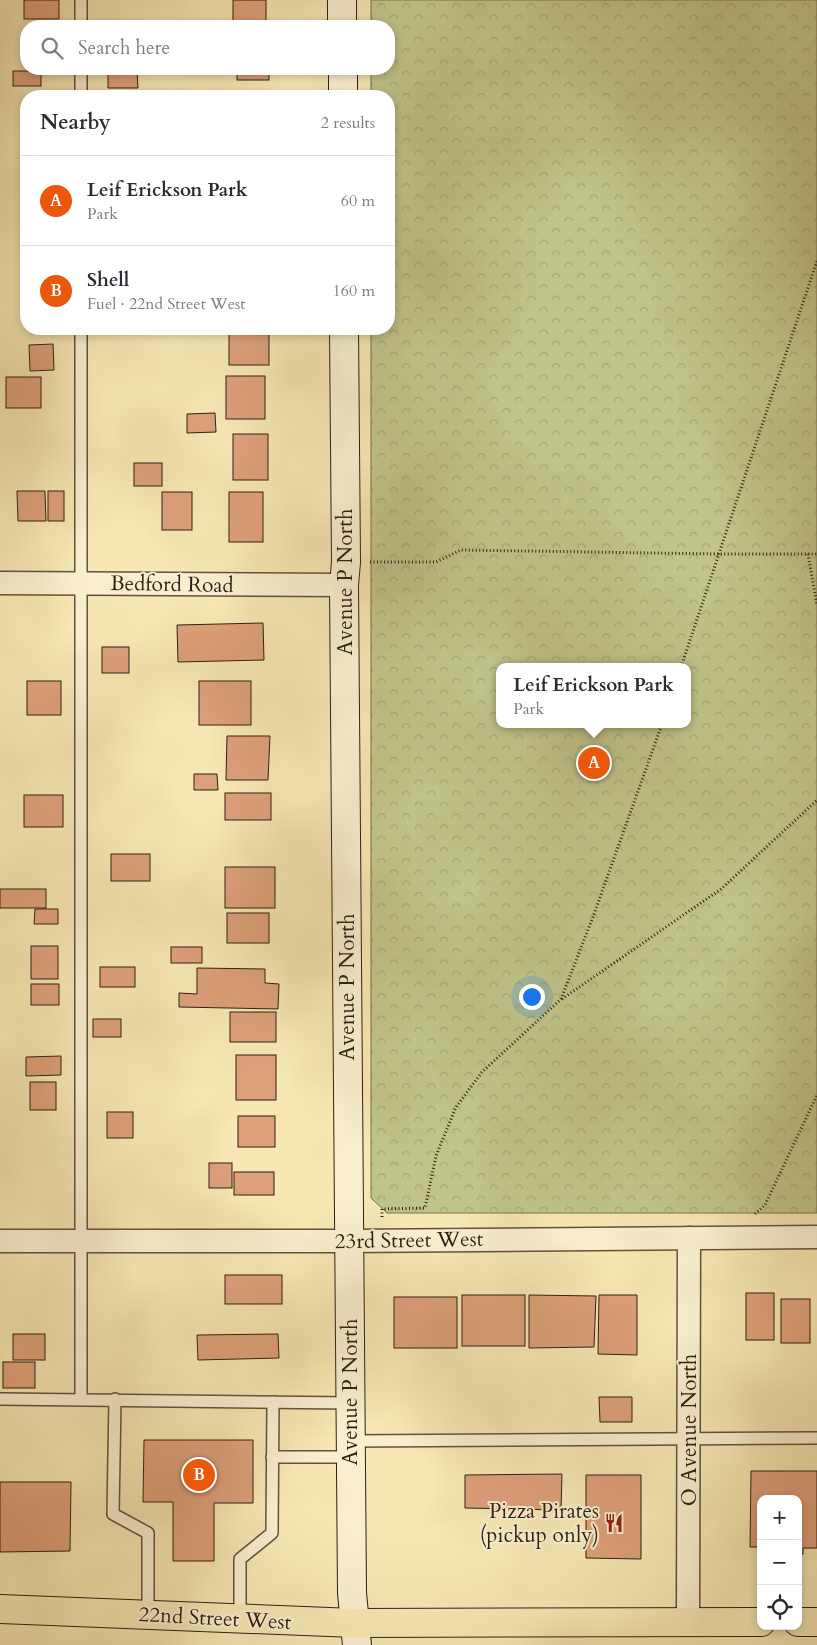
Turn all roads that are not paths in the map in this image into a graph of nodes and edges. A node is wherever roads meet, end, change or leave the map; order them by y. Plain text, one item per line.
1 (81, 0) edge
2 (342, 0) edge
3 (81, 20) edge
4 (342, 20) edge
5 (81, 75) edge
6 (343, 75) edge
7 (81, 90) edge
8 (343, 90) edge
9 (81, 335) edge
10 (344, 335) edge
11 (345, 573) junction
12 (0, 583) edge
13 (81, 583) junction
14 (817, 1237) edge
15 (689, 1238) junction
16 (0, 1240) edge
17 (80, 1240) junction
18 (350, 1241) junction
19 (0, 1399) edge
20 (81, 1399) junction
21 (115, 1399) junction
22 (273, 1402) junction
23 (350, 1403) junction
24 (817, 1438) edge
25 (690, 1439) junction
26 (351, 1449) junction
27 (272, 1457) junction
28 (0, 1609) edge
29 (148, 1615) junction
30 (240, 1619) junction
31 (688, 1622) junction
32 (757, 1622) edge
33 (802, 1622) edge
34 (817, 1622) edge
35 (356, 1634) edge

1 - 3 lane
2 - 4 main road
5 - 7 lane
6 - 8 main road
9 - 13 lane
10 - 11 main road, Avenue P North
11 - 13 street, Bedford Road
11 - 18 main road, Avenue P North
12 - 13 street, Bedford Road
13 - 17 lane
14 - 15 street, 23rd Street West
15 - 18 street, 23rd Street West
15 - 25 street, O Avenue North
16 - 17 street, 23rd Street West
17 - 18 street, 23rd Street West
17 - 20 lane
18 - 23 main road, Avenue P North
19 - 20 lane
20 - 21 lane
21 - 22 lane
21 - 29 lane
22 - 23 lane
22 - 27 lane
23 - 26 main road, Avenue P North
24 - 25 lane
25 - 26 lane
25 - 31 street, O Avenue North
26 - 27 lane
26 - 35 main road, Avenue P North
27 - 30 lane
28 - 29 main road, 22nd Street West
29 - 30 main road, 22nd Street West
30 - 35 main road, 22nd Street West
31 - 32 main road, 22nd Street West
31 - 35 main road, 22nd Street West
33 - 34 main road

